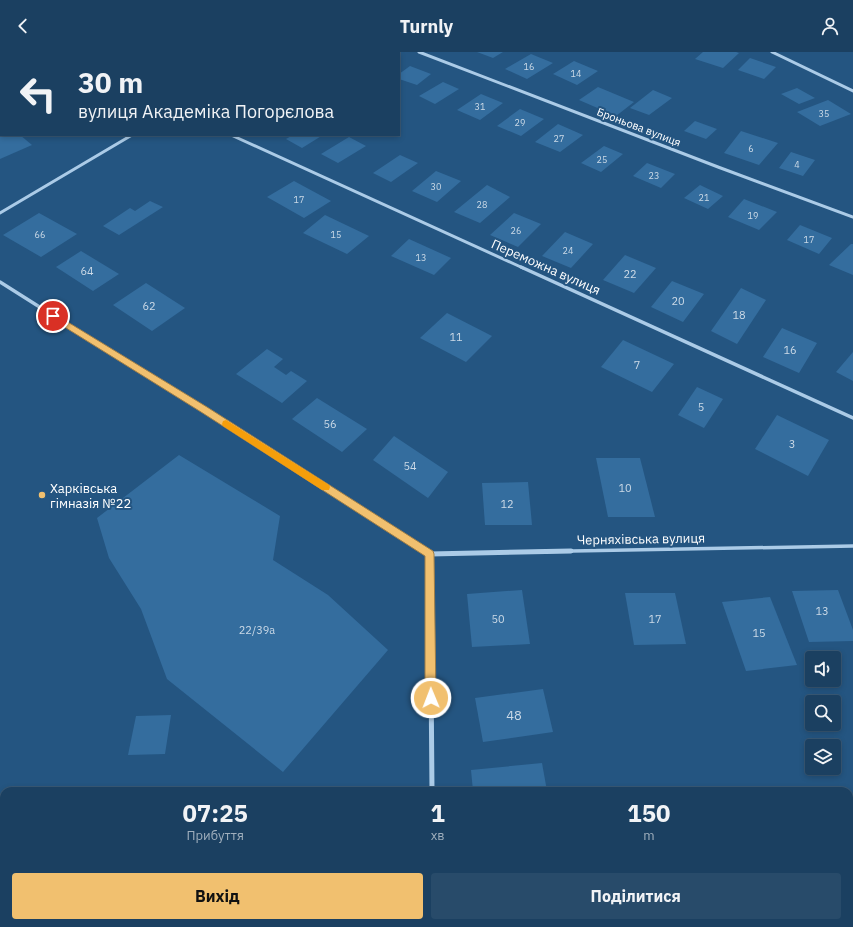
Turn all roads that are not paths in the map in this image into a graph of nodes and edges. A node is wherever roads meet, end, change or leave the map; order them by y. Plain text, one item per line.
1 (418, 52) edge
2 (772, 52) edge
3 (853, 91) edge
4 (130, 136) edge
5 (233, 136) edge
6 (0, 213) edge
7 (853, 217) edge
8 (0, 282) edge
9 (853, 418) edge
10 (853, 546) edge
11 (430, 554) junction
12 (432, 787) edge

1 - 7 street, Броньова вулиця
2 - 3 street
4 - 6 street
5 - 9 street, Переможна вулиця
8 - 11 street
10 - 11 street, Черняхівська вулиця
11 - 12 street

